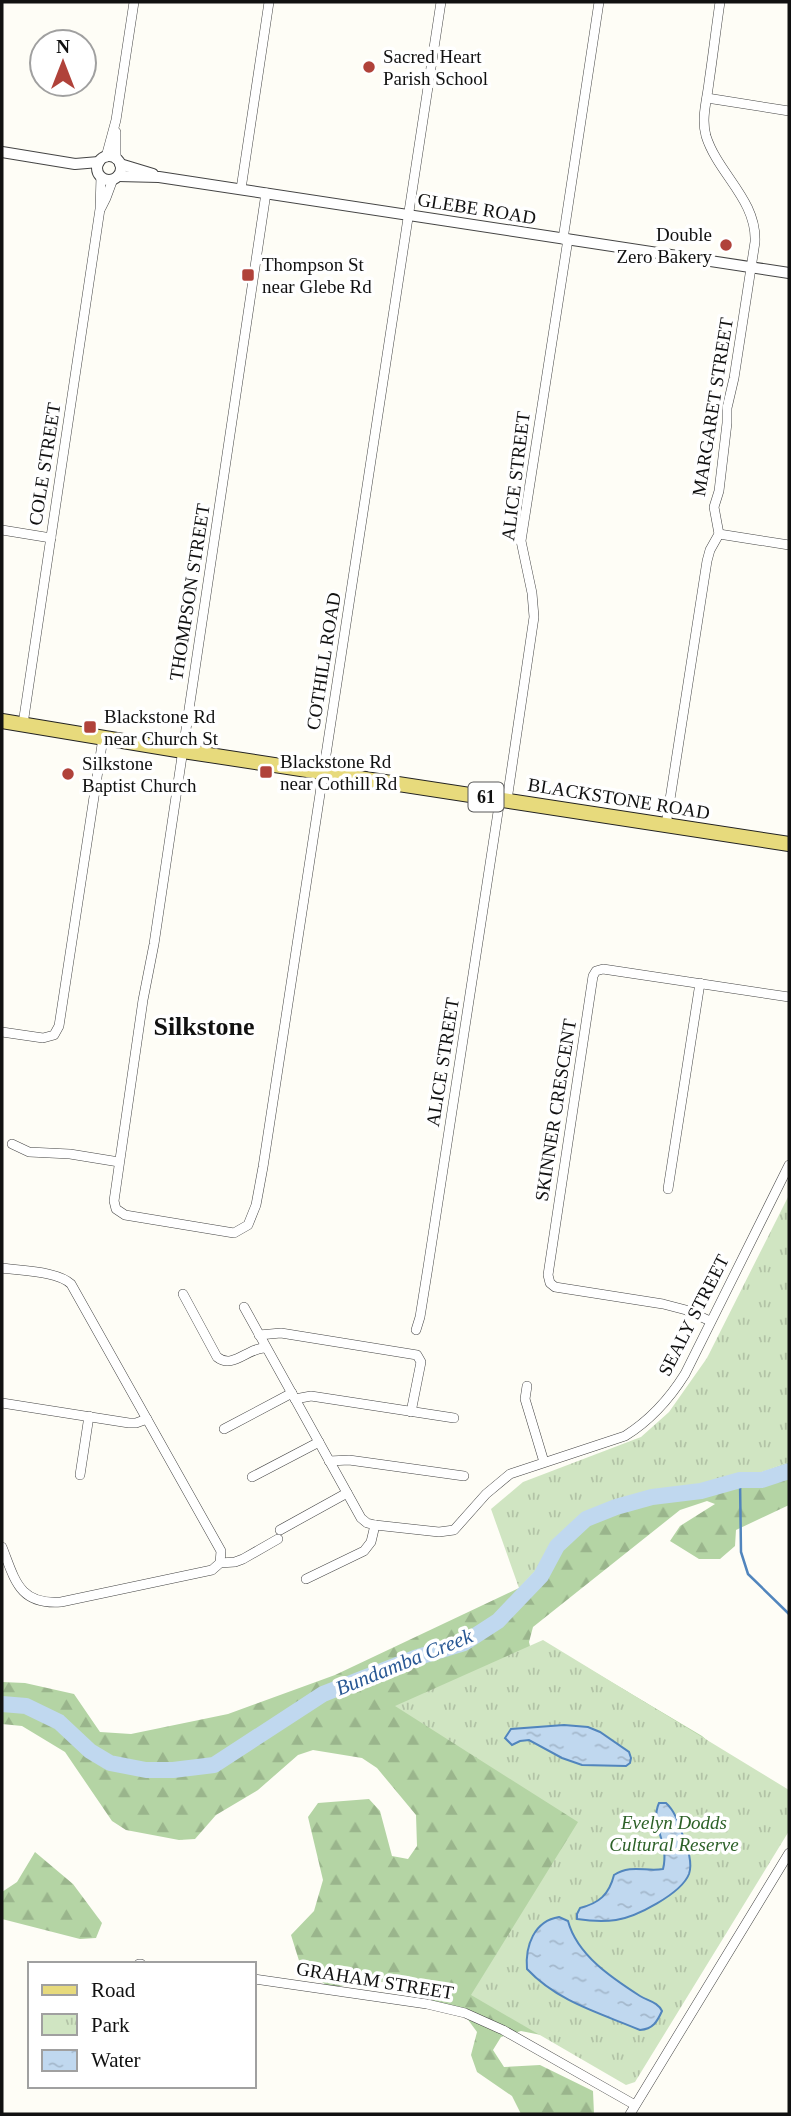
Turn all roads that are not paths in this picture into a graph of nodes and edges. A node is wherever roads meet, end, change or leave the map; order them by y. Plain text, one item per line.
1 (134, 2) edge
2 (269, 2) edge
3 (441, 2) edge
4 (599, 2) edge
5 (720, 2) edge
6 (707, 98) junction
7 (789, 111) edge
8 (2, 152) edge
9 (109, 168) junction
10 (241, 189) junction
11 (266, 193) junction
12 (409, 215) junction
13 (566, 239) junction
14 (751, 267) junction
15 (789, 273) edge
16 (2, 530) edge
17 (719, 534) junction
18 (51, 538) junction
19 (789, 545) edge
20 (2, 723) edge
21 (23, 724) junction
22 (69, 733) junction
23 (103, 738) junction
24 (183, 751) junction
25 (323, 772) junction
26 (504, 800) junction
27 (666, 825) junction
28 (789, 844) edge
29 (701, 983) junction
30 (789, 997) edge
31 (2, 1032) edge
32 (12, 1144) dead end
33 (119, 1162) junction
34 (789, 1165) edge
35 (668, 1189) dead end
36 (2, 1268) edge
37 (183, 1294) dead end
38 (244, 1307) dead end
39 (710, 1321) junction
40 (416, 1330) dead end
41 (259, 1335) junction
42 (266, 1348) junction
43 (527, 1386) dead end
44 (294, 1396) junction
45 (2, 1403) edge
46 (411, 1412) junction
47 (89, 1416) junction
48 (454, 1418) dead end
49 (147, 1419) junction
50 (224, 1429) dead end
51 (319, 1441) junction
52 (330, 1461) junction
53 (544, 1462) junction
54 (80, 1475) dead end
55 (464, 1476) dead end
56 (252, 1477) dead end
57 (347, 1493) junction
58 (374, 1524) junction
59 (2, 1547) edge
60 (220, 1563) junction
61 (306, 1579) dead end
62 (789, 1853) edge
63 (256, 1979) edge
64 (635, 2105) junction
65 (629, 2114) edge

1 - 9 street, COLE STREET
2 - 10 street
3 - 12 street, COTHILL ROAD
4 - 13 street, ALICE STREET
5 - 6 street, MARGARET STREET
6 - 7 street
6 - 14 street, MARGARET STREET
8 - 9 street, GLEBE ROAD
9 - 10 street, GLEBE ROAD
9 - 18 street, COLE STREET
10 - 11 street, GLEBE ROAD
11 - 12 street, GLEBE ROAD
11 - 24 street, THOMPSON STREET
12 - 13 street, GLEBE ROAD
12 - 25 street, COTHILL ROAD
13 - 14 street, GLEBE ROAD
13 - 26 street, ALICE STREET
14 - 15 street, GLEBE ROAD
14 - 17 street, MARGARET STREET
16 - 18 street
17 - 19 street
17 - 27 street, MARGARET STREET
18 - 21 street, COLE STREET
20 - 21 main road, BLACKSTONE ROAD / 61
20 - 22 main road, BLACKSTONE ROAD / 61
21 - 22 main road, BLACKSTONE ROAD / 61
22 - 23 main road, BLACKSTONE ROAD / 61
23 - 24 main road, BLACKSTONE ROAD / 61
23 - 31 street
24 - 25 main road, BLACKSTONE ROAD / 61
24 - 33 street, THOMPSON STREET
25 - 26 main road, BLACKSTONE ROAD / 61
25 - 33 street, COTHILL ROAD
26 - 27 main road, BLACKSTONE ROAD / 61
26 - 40 street, ALICE STREET
27 - 28 main road, BLACKSTONE ROAD / 61
29 - 30 street, SKINNER CRESCENT
29 - 35 street
29 - 39 street, SKINNER CRESCENT
32 - 33 street
34 - 39 street, SEALY STREET
36 - 49 street
37 - 42 street
38 - 41 street
39 - 53 street, SEALY STREET
41 - 42 street
41 - 46 street
42 - 44 street
43 - 53 street
44 - 46 street
44 - 50 street
44 - 51 street
45 - 47 street
46 - 48 street
47 - 49 street
47 - 54 street
49 - 60 street
51 - 52 street
51 - 56 street
52 - 55 street
52 - 57 street
53 - 58 street, SEALY STREET
57 - 58 street
57 - 60 street
58 - 61 street
59 - 60 street
62 - 64 street
63 - 64 street, GRAHAM STREET
64 - 65 street

